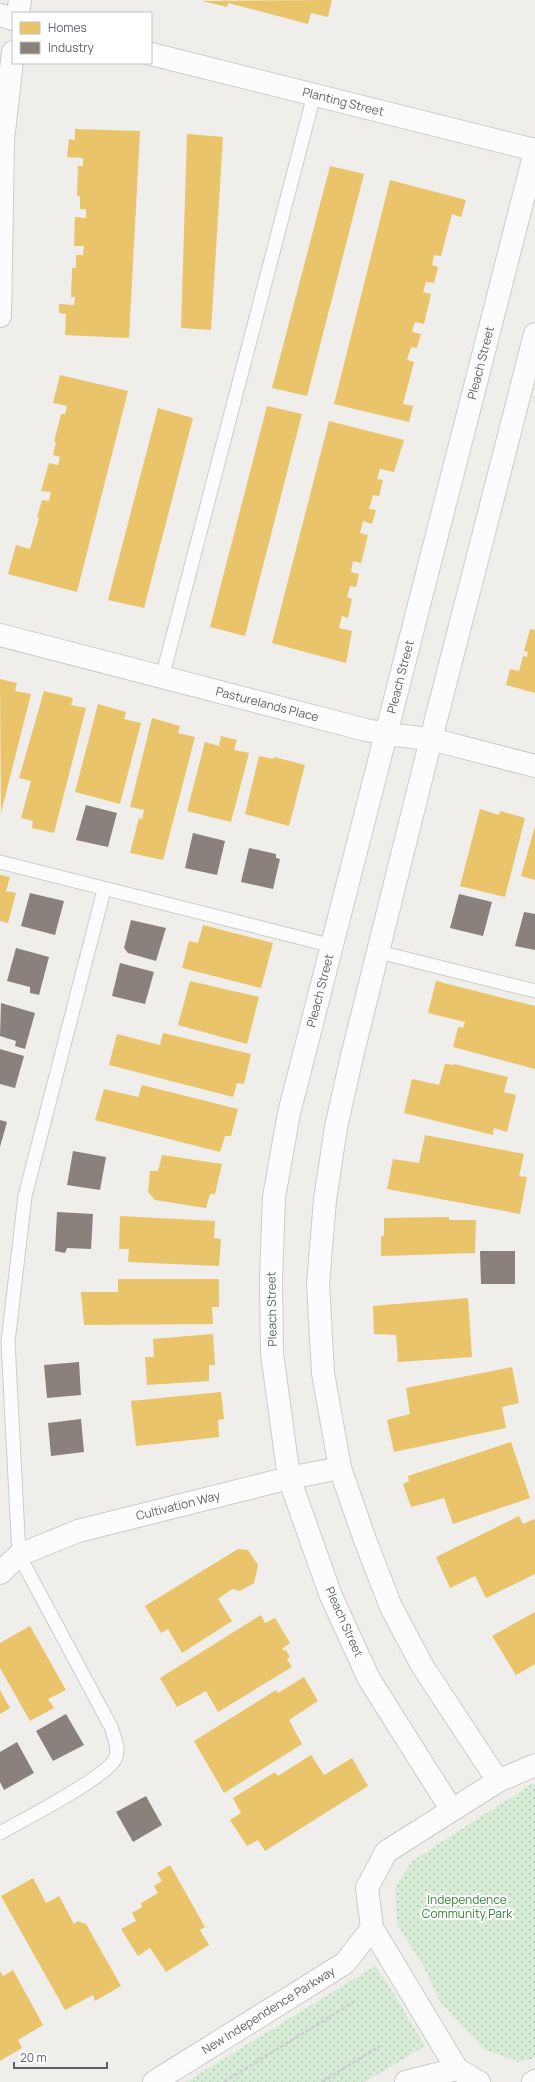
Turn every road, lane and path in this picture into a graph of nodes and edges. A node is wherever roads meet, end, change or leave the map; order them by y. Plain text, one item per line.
1 (20, 0) edge
2 (18, 12) edge
3 (0, 15) edge
4 (12, 18) edge
5 (152, 54) edge
6 (12, 61) edge
7 (314, 95) junction
8 (535, 151) edge
9 (0, 316) edge
10 (535, 334) edge
11 (0, 635) edge
12 (162, 678) junction
13 (386, 734) junction
14 (431, 739) junction
15 (535, 766) edge
16 (0, 862) edge
17 (104, 890) junction
18 (333, 946) junction
19 (379, 952) junction
20 (535, 991) edge
21 (340, 1468) junction
22 (289, 1478) junction
23 (10, 1554) edge
24 (0, 1572) edge
25 (535, 1765) edge
26 (498, 1782) junction
27 (451, 1809) junction
28 (0, 1833) edge
29 (372, 1928) junction
30 (357, 2000) dead end
31 (380, 2046) dead end
32 (457, 2069) junction
33 (154, 2082) edge
34 (224, 2082) edge
35 (322, 2082) edge
36 (406, 2082) edge
37 (479, 2082) edge

1 - 2 street
3 - 4 street
5 - 7 street, Planting Street
6 - 9 street
7 - 8 street, Planting Street
7 - 12 lane
8 - 13 street, Pleach Street
10 - 14 street
11 - 12 street, Pasturelands Place
12 - 13 street, Pasturelands Place
13 - 14 street, Pasturelands Place
13 - 18 street, Pleach Street
14 - 15 street, Pasturelands Place
14 - 19 street
16 - 17 lane
17 - 18 lane
17 - 23 lane
18 - 22 street, Pleach Street
19 - 20 lane
19 - 21 street
21 - 22 street, Cultivation Way
21 - 26 street
22 - 23 street, Cultivation Way
22 - 27 street, Pleach Street
23 - 24 street, Cultivation Way
23 - 28 lane
25 - 26 street
26 - 27 street
27 - 29 street
29 - 32 street
29 - 33 street, New Independence Parkway
30 - 34 path
31 - 35 path
32 - 36 street
32 - 37 street

